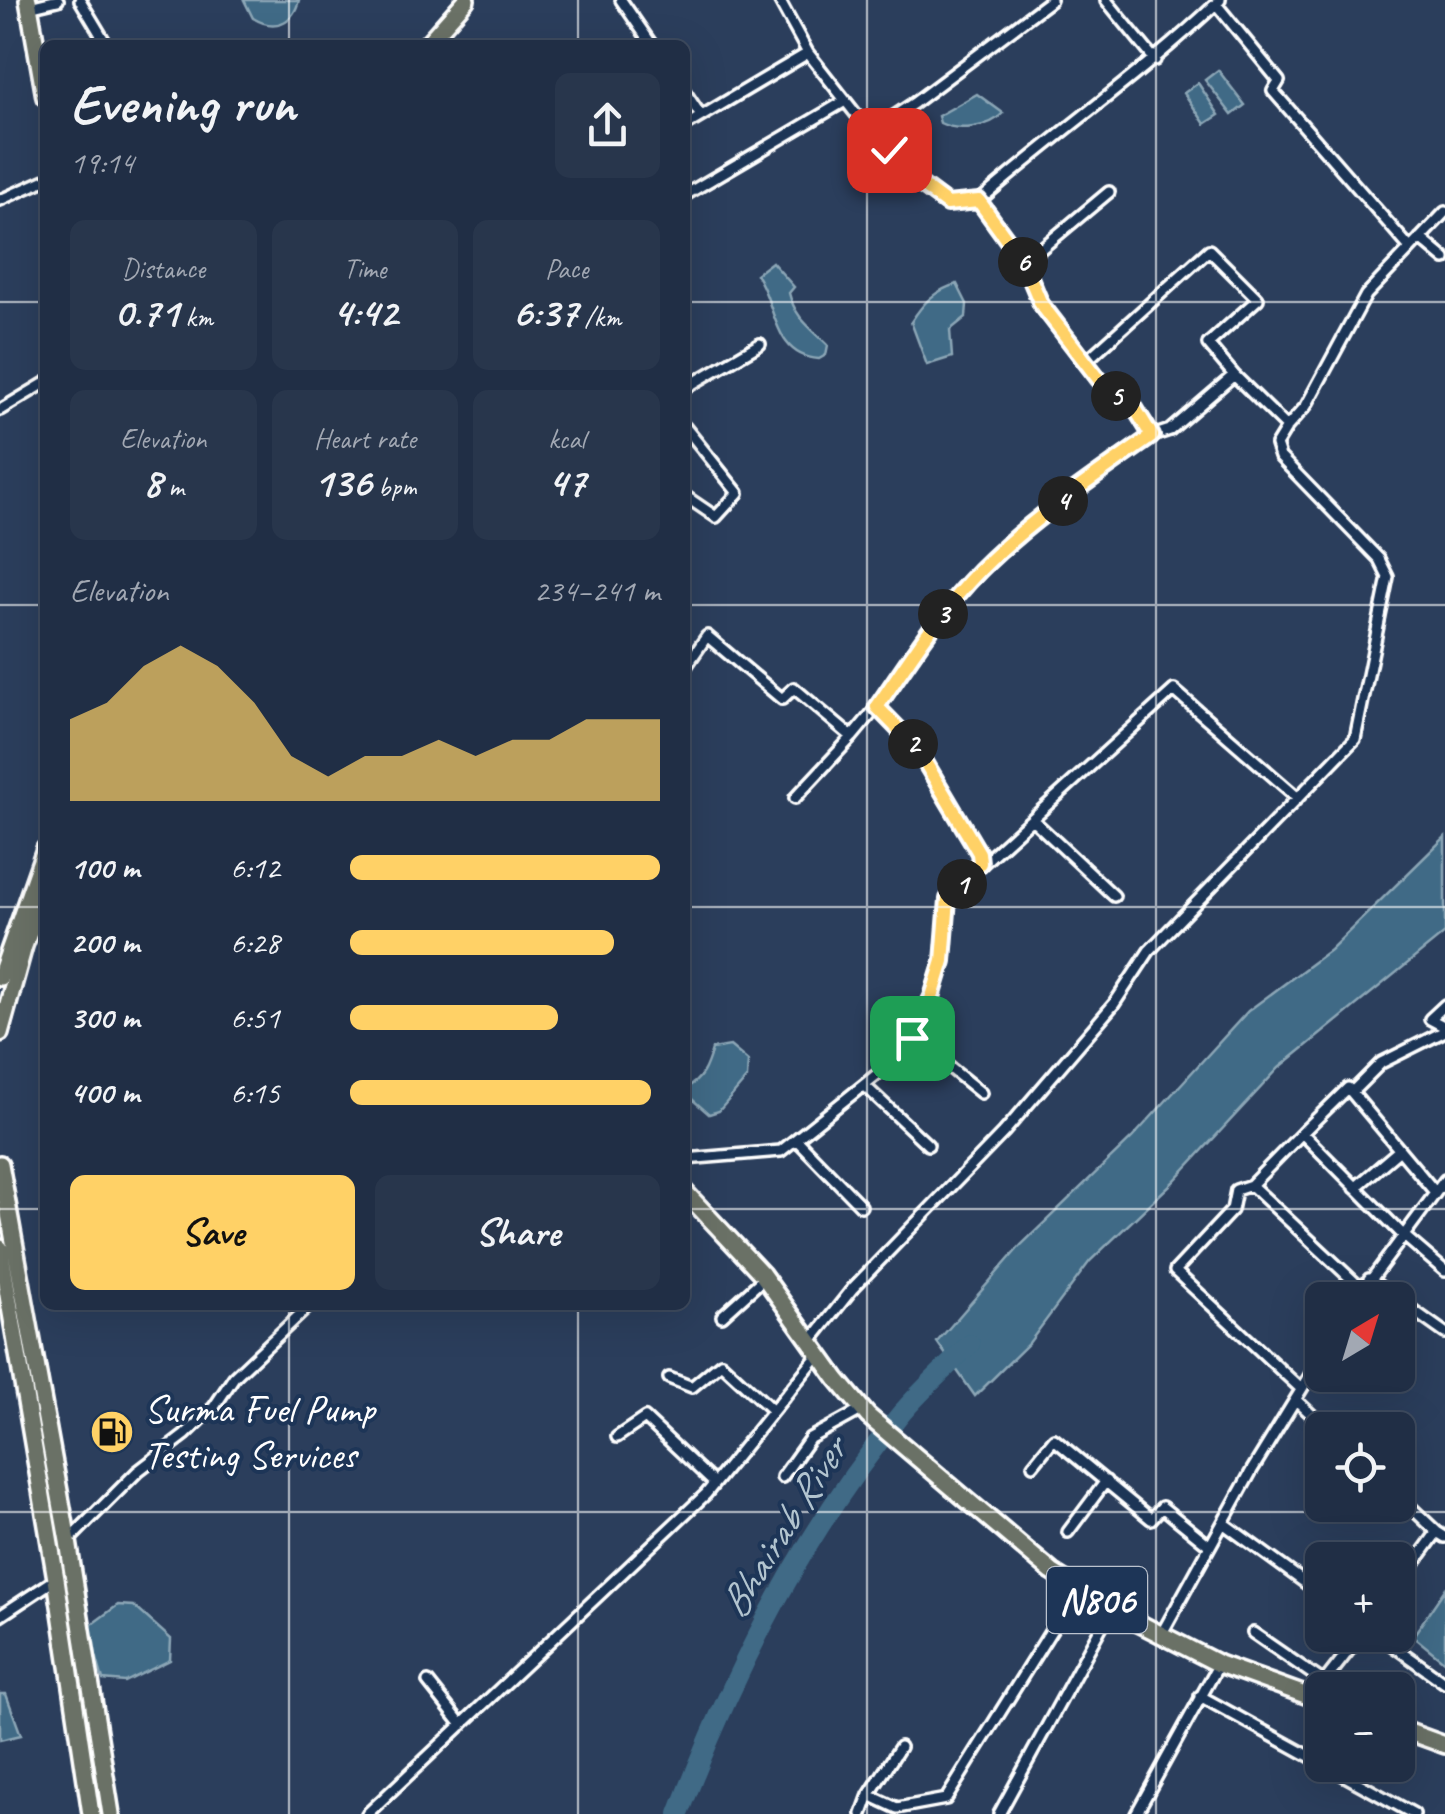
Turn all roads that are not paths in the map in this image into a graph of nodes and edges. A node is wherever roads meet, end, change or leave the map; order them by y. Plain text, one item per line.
1 (58, 0) edge
2 (80, 0) edge
3 (466, 0) edge
4 (621, 0) edge
5 (779, 0) edge
6 (1051, 0) edge
7 (1106, 0) edge
8 (1218, 2) edge
9 (28, 3) edge
10 (104, 40) edge
11 (433, 40) edge
12 (649, 40) edge
13 (808, 53) junction
14 (1154, 60) junction
15 (40, 69) edge
16 (690, 99) edge
17 (846, 101) junction
18 (702, 116) junction
19 (690, 123) edge
20 (870, 132) junction
21 (40, 182) edge
22 (690, 192) edge
23 (1108, 192) dead end
24 (0, 200) edge
25 (979, 201) junction
26 (1445, 212) edge
27 (1420, 238) junction
28 (1410, 248) junction
29 (1445, 259) edge
30 (1024, 263) junction
31 (760, 344) dead end
32 (1085, 362) junction
33 (1234, 375) junction
34 (690, 385) edge
35 (40, 386) edge
36 (0, 410) edge
37 (1287, 426) junction
38 (690, 434) edge
39 (1152, 436) junction
40 (690, 499) edge
41 (690, 661) edge
42 (877, 707) junction
43 (852, 737) junction
44 (795, 798) dead end
45 (1298, 798) junction
46 (1032, 819) junction
47 (40, 862) edge
48 (974, 872) junction
49 (1114, 896) dead end
50 (40, 903) edge
51 (0, 977) edge
52 (1445, 1005) edge
53 (1445, 1029) edge
54 (0, 1033) edge
55 (912, 1038) junction
56 (864, 1085) junction
57 (1352, 1092) junction
58 (981, 1093) dead end
59 (1302, 1133) junction
60 (796, 1139) junction
61 (928, 1145) dead end
62 (1396, 1153) dead end
63 (690, 1160) edge
64 (0, 1164) edge
65 (1445, 1180) edge
66 (1250, 1185) junction
67 (1355, 1188) junction
68 (1435, 1192) junction
69 (690, 1197) edge
70 (861, 1206) dead end
71 (1403, 1235) junction
72 (0, 1248) edge
73 (1445, 1271) edge
74 (764, 1278) junction
75 (1369, 1279) junction
76 (1354, 1282) edge
77 (1367, 1282) edge
78 (305, 1310) edge
79 (722, 1316) dead end
80 (1445, 1333) edge
81 (815, 1348) junction
82 (669, 1378) dead end
83 (1305, 1385) edge
84 (1299, 1387) dead end
85 (1296, 1400) junction
86 (773, 1411) junction
87 (866, 1412) junction
88 (1309, 1412) edge
89 (617, 1437) dead end
90 (1033, 1465) dead end
91 (782, 1477) dead end
92 (1106, 1482) junction
93 (714, 1483) junction
94 (1415, 1511) edge
95 (1223, 1523) junction
96 (1068, 1532) dead end
97 (1441, 1535) edge
98 (68, 1542) junction
99 (1210, 1546) junction
100 (1415, 1566) edge
101 (56, 1579) junction
102 (1305, 1583) edge
103 (1072, 1596) dead end
104 (1111, 1608) junction
105 (0, 1616) edge
106 (1253, 1634) dead end
107 (1161, 1635) junction
108 (1348, 1652) edge
109 (1402, 1652) edge
110 (1219, 1664) junction
111 (428, 1682) dead end
112 (1445, 1683) edge
113 (1305, 1695) edge
114 (1200, 1696) junction
115 (462, 1725) junction
116 (1415, 1734) edge
117 (1444, 1744) edge
118 (900, 1747) dead end
119 (1305, 1754) edge
120 (1356, 1782) edge
121 (869, 1795) junction
122 (90, 1814) edge
123 (111, 1814) edge
124 (368, 1814) edge
125 (862, 1814) edge
126 (999, 1814) edge
127 (1136, 1814) edge
128 (1414, 1814) edge

1 - 9 street
2 - 10 street
3 - 11 highway
4 - 12 street
5 - 13 street
6 - 20 street
7 - 14 street
8 - 14 street
8 - 28 street
9 - 15 highway
13 - 17 street
13 - 18 street
14 - 25 street
16 - 18 street
17 - 20 street
17 - 22 street
18 - 19 street
20 - 25 street
21 - 24 street
23 - 30 street
25 - 30 street
26 - 27 street
27 - 28 street
27 - 29 street
28 - 37 street
30 - 32 street
31 - 34 street
32 - 33 street
32 - 39 street
33 - 37 street
33 - 39 street
35 - 36 street
37 - 45 street
38 - 40 street
39 - 42 street
41 - 43 street
42 - 43 street
42 - 48 street
43 - 44 street
45 - 46 street
45 - 81 street
46 - 48 street
46 - 49 street
47 - 51 highway
48 - 55 street
50 - 54 highway
52 - 53 street
53 - 57 street
55 - 56 street
55 - 58 street
56 - 60 street
56 - 61 street
57 - 59 street
57 - 68 street
59 - 66 street
59 - 67 street
60 - 63 street
60 - 70 street
62 - 67 street
64 - 98 highway
65 - 68 street
66 - 76 street
66 - 84 street
67 - 71 street
68 - 71 street
69 - 74 highway, N806
71 - 73 street
71 - 75 street
72 - 101 highway
74 - 79 street
74 - 81 highway, N806
75 - 77 street
75 - 80 street
78 - 98 street
81 - 86 street
81 - 87 highway, N806
82 - 86 street
83 - 85 street
85 - 88 street
85 - 95 street
86 - 93 street
87 - 91 street
87 - 104 highway, N806
89 - 93 street
90 - 92 street
92 - 96 street
92 - 99 street
93 - 115 street
94 - 97 street
95 - 99 street
95 - 102 street
97 - 100 street
98 - 123 highway
99 - 107 street
101 - 105 street
101 - 122 highway
103 - 121 street
104 - 107 highway, N806
104 - 126 street
106 - 108 street
107 - 110 highway, N806
109 - 112 street
110 - 113 highway, N806
110 - 114 street
111 - 115 street
114 - 119 street
114 - 127 street
115 - 124 street
116 - 117 highway
118 - 121 street
120 - 128 street
121 - 125 street

